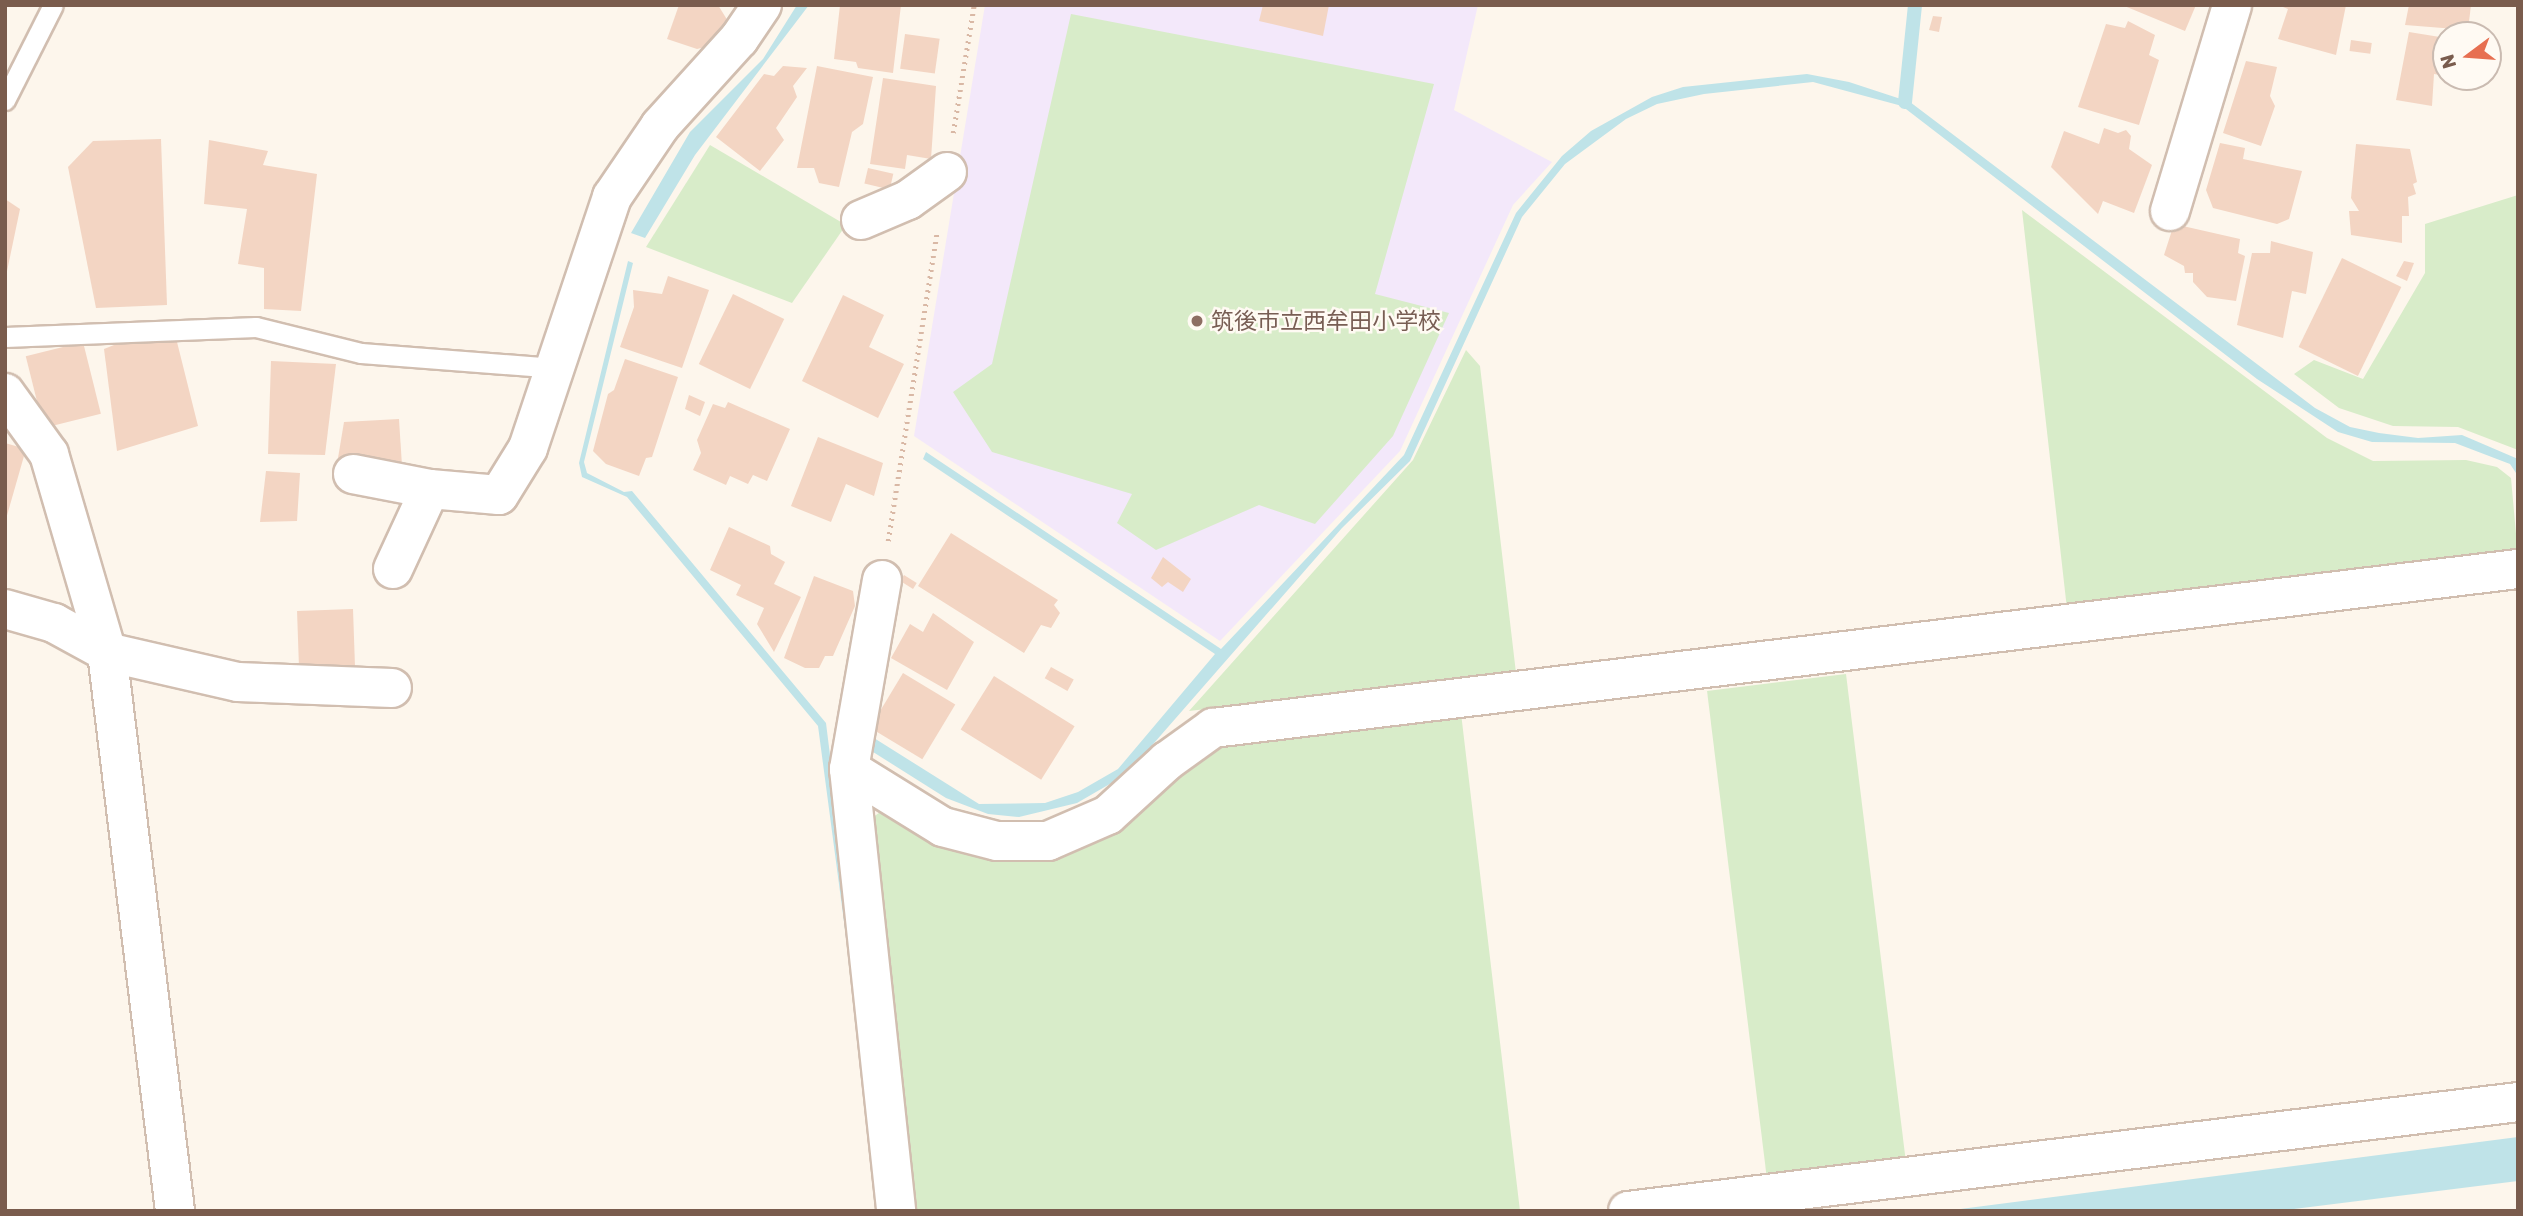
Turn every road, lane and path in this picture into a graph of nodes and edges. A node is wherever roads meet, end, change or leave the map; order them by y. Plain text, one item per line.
1 (53, 5) edge
2 (762, 5) edge
3 (974, 5) edge
4 (2232, 5) edge
5 (5, 100) edge
6 (947, 172) junction
7 (2170, 211) dead end
8 (861, 220) dead end
9 (5, 337) edge
10 (557, 368) junction
11 (5, 393) edge
12 (353, 474) dead end
13 (430, 489) junction
14 (393, 569) dead end
15 (2518, 569) edge
16 (882, 580) joint
17 (5, 609) edge
18 (107, 652) junction
19 (392, 688) dead end
20 (849, 769) junction
21 (2518, 1102) edge
22 (175, 1211) edge
23 (896, 1211) edge
24 (1629, 1211) edge

1 - 5 lane
2 - 10 street
3 - 6 path
4 - 7 street
6 - 8 street
6 - 16 path
9 - 10 lane
10 - 13 street
11 - 18 street
12 - 13 street
13 - 14 street
15 - 20 street
16 - 20 street
17 - 18 street
18 - 19 street
18 - 22 street
20 - 23 street
21 - 24 street

